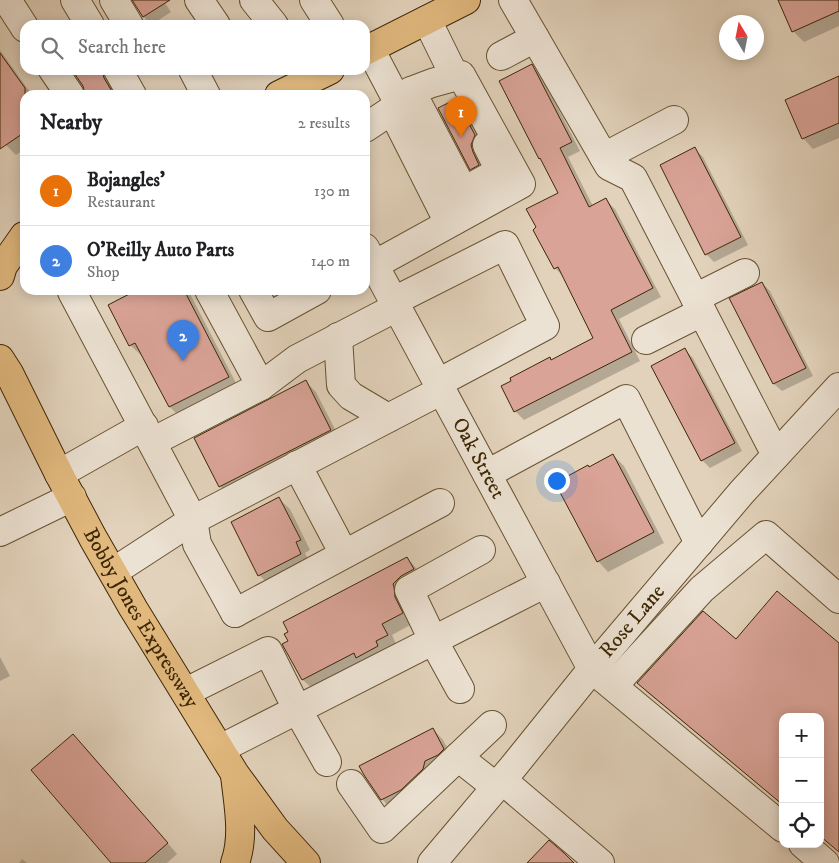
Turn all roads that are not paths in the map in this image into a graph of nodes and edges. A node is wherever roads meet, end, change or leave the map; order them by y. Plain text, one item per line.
1 (7, 0) edge
2 (75, 0) edge
3 (114, 0) edge
4 (199, 0) edge
5 (254, 0) edge
6 (314, 0) edge
7 (466, 0) edge
8 (513, 0) edge
9 (20, 20) edge
10 (87, 20) edge
11 (126, 20) edge
12 (213, 20) edge
13 (270, 20) edge
14 (327, 20) edge
15 (427, 20) junction
16 (534, 38) junction
17 (370, 49) edge
18 (370, 53) edge
19 (501, 56) dead end
20 (56, 75) edge
21 (121, 75) edge
22 (196, 75) edge
23 (314, 75) edge
24 (458, 76) junction
25 (67, 90) edge
26 (129, 90) edge
27 (203, 90) edge
28 (290, 90) edge
29 (401, 102) junction
30 (674, 120) dead end
31 (370, 124) edge
32 (604, 158) junction
33 (469, 200) junction
34 (449, 223) junction
35 (20, 238) edge
36 (20, 242) edge
37 (0, 249) edge
38 (370, 256) edge
39 (745, 273) dead end
40 (0, 276) edge
41 (74, 295) edge
42 (212, 295) edge
43 (256, 295) edge
44 (270, 295) edge
45 (286, 295) edge
46 (308, 295) edge
47 (396, 304) junction
48 (699, 305) junction
49 (338, 337) junction
50 (646, 340) dead end
51 (2, 362) edge
52 (261, 386) junction
53 (440, 386) junction
54 (839, 387) edge
55 (388, 418) junction
56 (148, 434) junction
57 (776, 455) junction
58 (297, 465) junction
59 (487, 474) junction
60 (66, 485) junction
61 (440, 503) dead end
62 (193, 520) junction
63 (0, 532) edge
64 (699, 543) junction
65 (481, 550) dead end
66 (344, 554) junction
67 (113, 572) junction
68 (546, 583) junction
69 (839, 599) edge
70 (434, 640) junction
71 (592, 669) junction
72 (613, 686) junction
73 (460, 689) dead end
74 (186, 692) junction
75 (297, 709) junction
76 (492, 725) dead end
77 (220, 749) junction
78 (458, 758) junction
79 (327, 762) dead end
80 (235, 774) junction
81 (351, 784) dead end
82 (499, 784) junction
83 (779, 825) edge
84 (808, 848) edge
85 (235, 863) edge
86 (306, 863) edge
87 (432, 863) edge
88 (600, 863) edge
89 (825, 863) edge

1 - 9 street
2 - 10 street
3 - 11 street
4 - 12 street
5 - 13 street
6 - 14 street
7 - 15 main road
8 - 16 street
15 - 17 main road
15 - 24 street
16 - 19 street
16 - 32 street
18 - 29 street
20 - 25 street
21 - 26 street
22 - 27 street
23 - 28 main road
24 - 29 street
24 - 33 street
29 - 31 street
29 - 33 street
29 - 34 street
30 - 32 street
32 - 48 street
33 - 34 street
34 - 38 street
35 - 37 main road
36 - 40 main road
38 - 47 street, Oak Street
39 - 48 street
41 - 56 street
42 - 52 street
43 - 46 street
44 - 45 street
47 - 49 street
47 - 53 street, Oak Street
47 - 53 street
48 - 50 street
48 - 57 street
49 - 52 street
49 - 55 street
51 - 60 main road, Bobby Jones Expressway
52 - 56 street
53 - 55 street
53 - 59 street, Oak Street
54 - 57 street, Rose Lane
55 - 58 street
56 - 60 street
56 - 62 street
57 - 64 street, Rose Lane
58 - 62 street
58 - 66 street
59 - 64 street
59 - 68 street, Oak Street
60 - 63 street
60 - 67 main road, Bobby Jones Expressway
61 - 66 street
62 - 66 street
62 - 67 street
64 - 71 street, Rose Lane
65 - 70 street
67 - 74 main road, Bobby Jones Expressway
68 - 70 street
68 - 71 street, Oak Street
69 - 72 street
70 - 73 street
70 - 75 street
71 - 72 street
71 - 82 street, Rose Lane
72 - 83 street
74 - 75 street
74 - 77 main road, Bobby Jones Expressway
75 - 77 street
75 - 79 street
76 - 78 street
77 - 80 main road, Bobby Jones Expressway
78 - 81 street
78 - 82 street
80 - 85 main road
80 - 86 main road, Bobby Jones Expressway
82 - 87 street, Rose Lane
82 - 88 street
84 - 89 street

